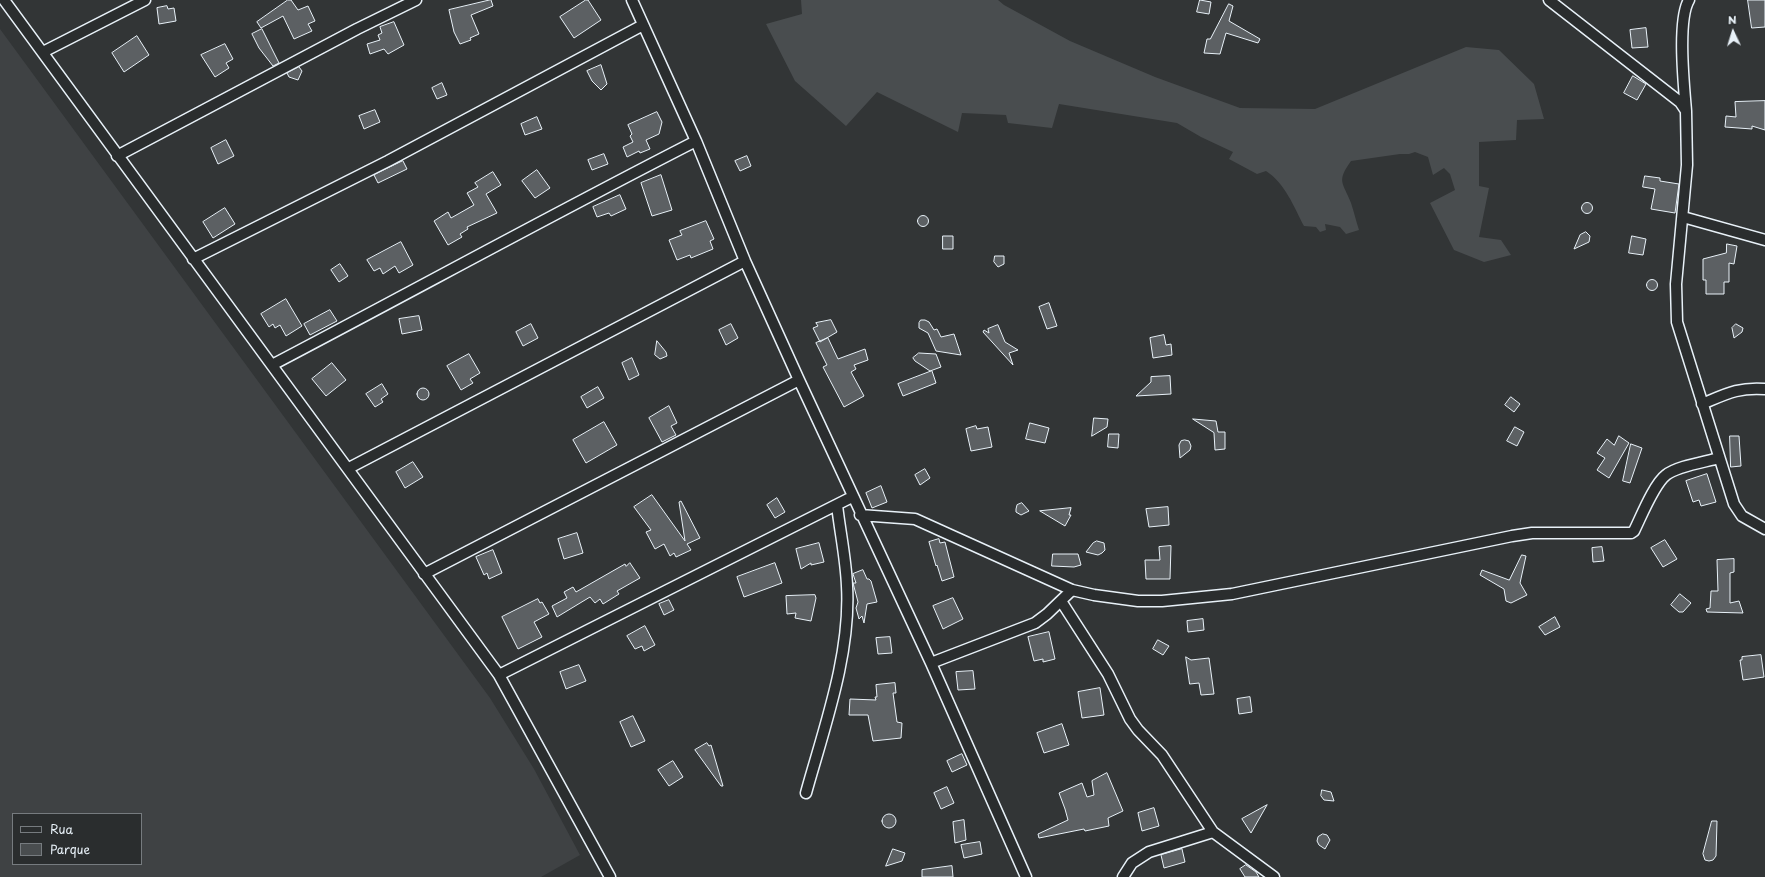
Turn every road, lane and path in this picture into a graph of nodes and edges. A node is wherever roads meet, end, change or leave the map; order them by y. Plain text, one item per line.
1 (4, 0) edge
2 (145, 0) edge
3 (416, 0) edge
4 (632, 0) edge
5 (1549, 0) edge
6 (1689, 0) edge
7 (643, 25) junction
8 (43, 52) junction
9 (1686, 111) junction
10 (696, 140) junction
11 (117, 156) junction
12 (1683, 217) junction
13 (1765, 240) edge
14 (193, 259) junction
15 (746, 261) junction
16 (272, 365) junction
17 (799, 380) junction
18 (1765, 389) edge
19 (1702, 404) junction
20 (1719, 458) junction
21 (349, 468) junction
22 (852, 497) junction
23 (837, 505) junction
24 (860, 515) junction
25 (1765, 529) edge
26 (424, 574) junction
27 (1072, 590) junction
28 (1061, 601) junction
29 (931, 663) junction
30 (499, 675) junction
31 (806, 793) dead end
32 (1213, 832) junction
33 (610, 877) edge
34 (1026, 877) edge
35 (1123, 877) edge
36 (1274, 877) edge

1 - 8 street
2 - 8 street
3 - 11 street
4 - 7 street
5 - 9 street
6 - 9 street
7 - 10 street
7 - 14 street
8 - 11 street
9 - 12 street
10 - 15 street
10 - 16 street
11 - 14 street
12 - 13 street
12 - 19 street
14 - 16 street
15 - 17 street
15 - 21 street
16 - 21 street
17 - 22 street
17 - 26 street
18 - 19 street
19 - 20 street
20 - 25 street
20 - 27 street
21 - 26 street
22 - 23 street
22 - 24 street
23 - 30 street
23 - 31 street
24 - 27 street
24 - 29 street
26 - 30 street
27 - 28 street
28 - 29 street
28 - 32 street
29 - 34 street
30 - 33 street
32 - 35 street
32 - 36 street

